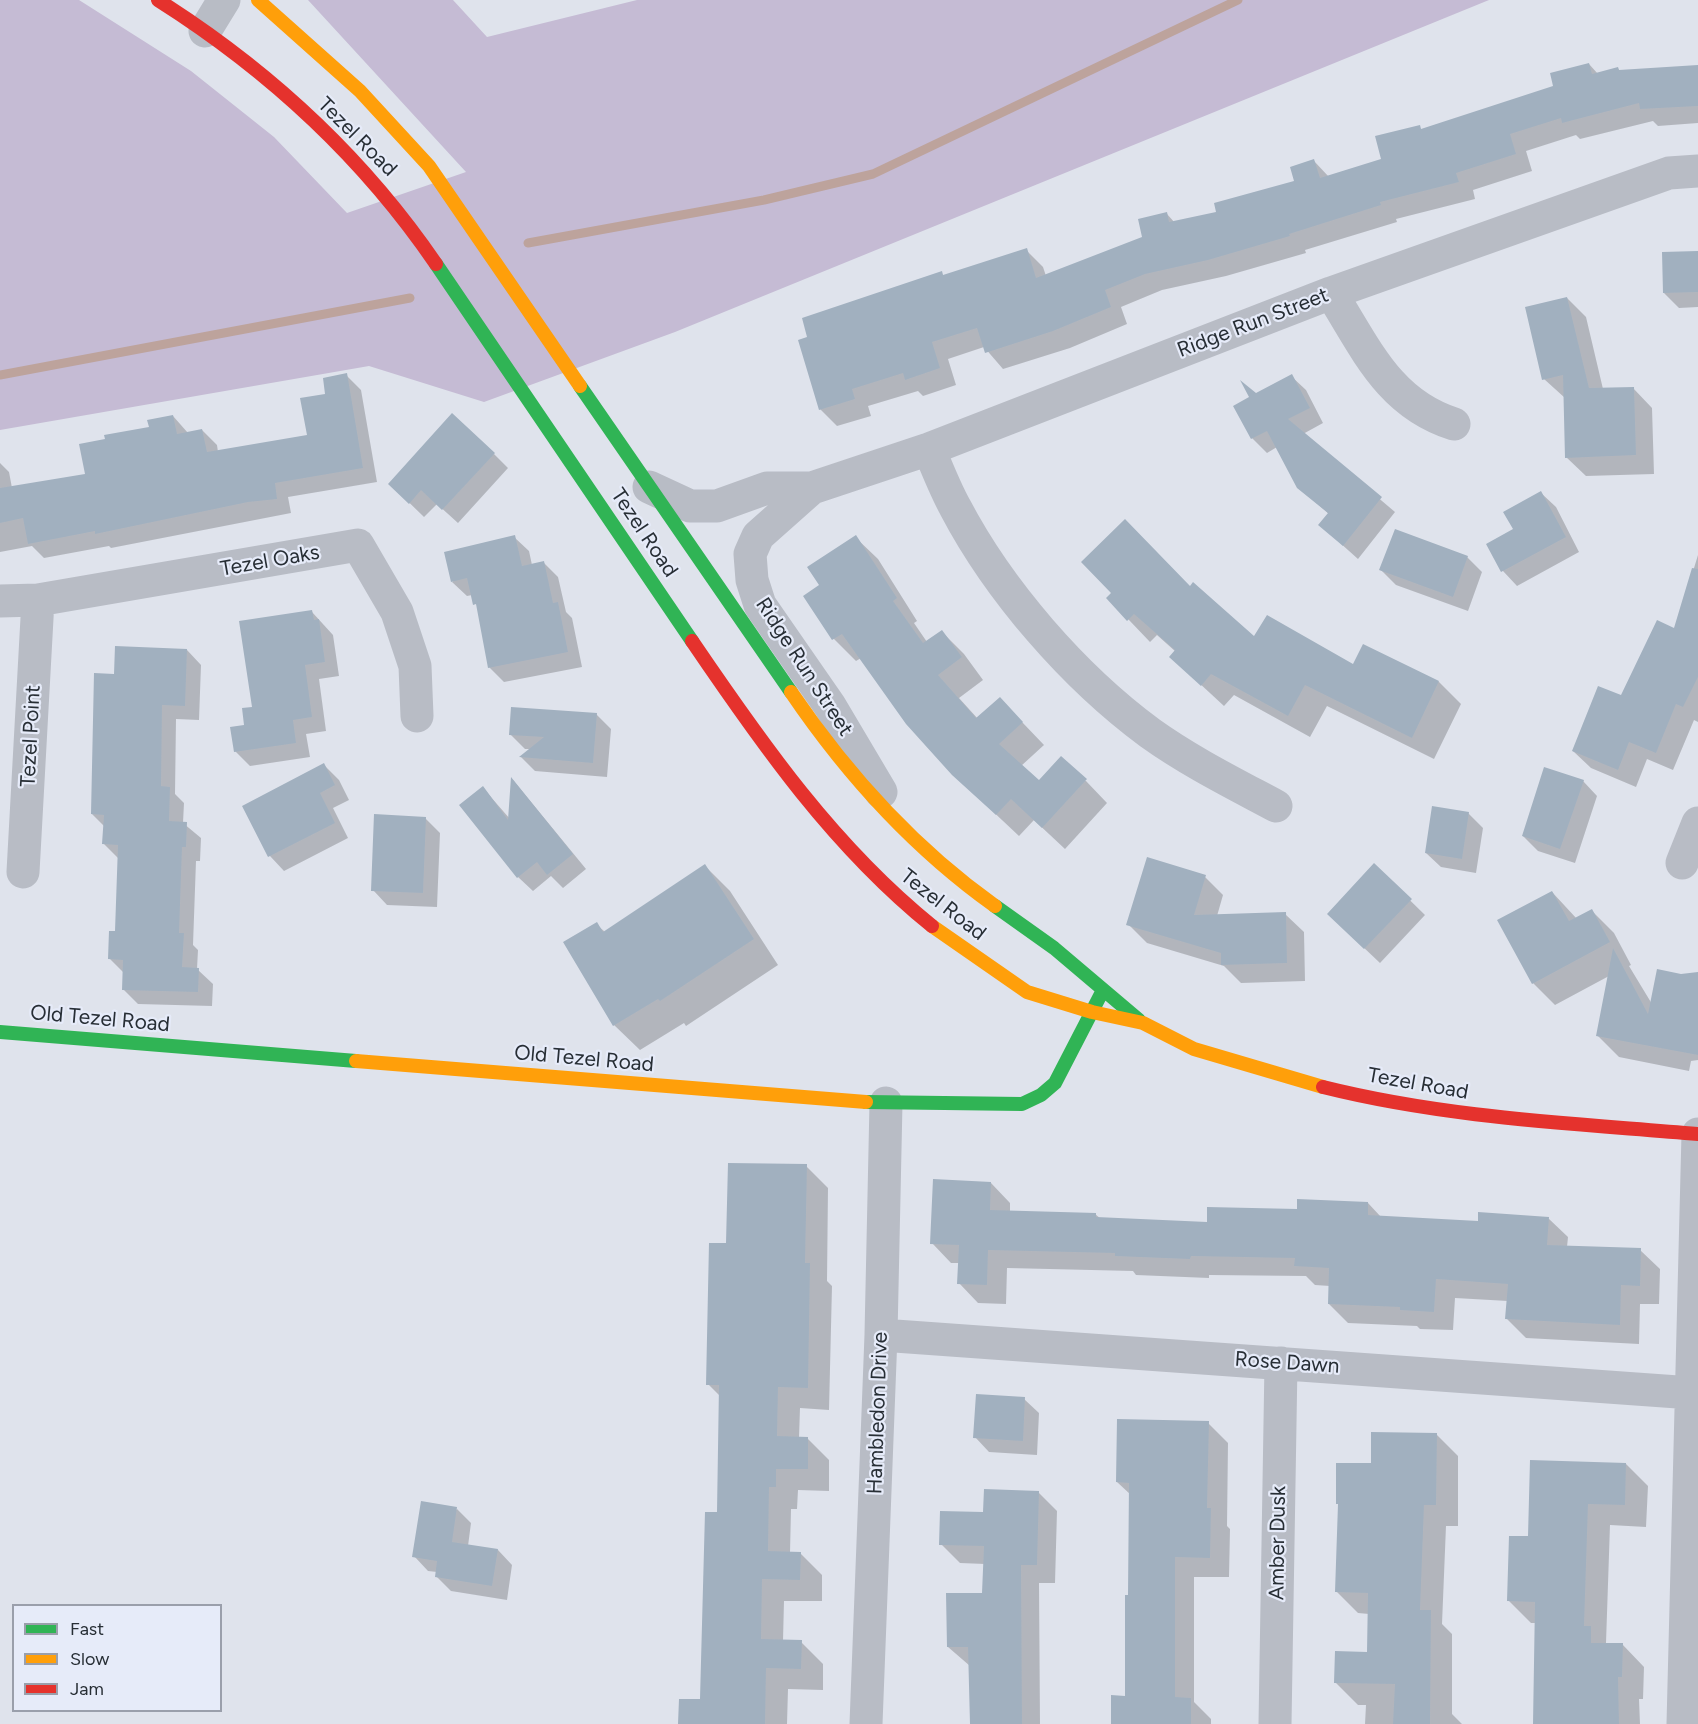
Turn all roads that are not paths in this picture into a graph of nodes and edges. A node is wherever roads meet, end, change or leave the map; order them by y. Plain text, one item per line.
1 (158, 0) edge
2 (224, 0) edge
3 (258, 0) edge
4 (205, 31) junction
5 (1698, 171) edge
6 (1331, 293) junction
7 (1454, 424) dead end
8 (929, 449) junction
9 (649, 487) junction
10 (812, 488) junction
11 (38, 600) junction
12 (0, 601) edge
13 (417, 716) dead end
14 (1276, 806) dead end
15 (901, 824) junction
16 (1698, 824) edge
17 (1682, 863) dead end
18 (23, 872) dead end
19 (1104, 990) junction
20 (1092, 1012) junction
21 (1143, 1023) junction
22 (0, 1032) edge
23 (886, 1103) junction
24 (1698, 1134) edge
25 (881, 1335) junction
26 (1281, 1362) junction
27 (1692, 1393) junction
28 (866, 1724) edge
29 (1275, 1724) edge
30 (1683, 1724) edge

1 - 4 main road, Tezel Road
2 - 4 street
3 - 9 main road, Tezel Road
4 - 20 main road, Tezel Road
5 - 6 street, Ridge Run Street
6 - 7 street
6 - 8 street, Ridge Run Street
8 - 10 street, Ridge Run Street
8 - 14 street
9 - 10 street, Ridge Run Street
9 - 15 main road, Tezel Road
10 - 15 street, Ridge Run Street
11 - 12 street, Tezel Oaks
11 - 13 street, Tezel Oaks
11 - 18 street, Tezel Point
15 - 19 main road, Tezel Road
16 - 17 street
19 - 20 main road, Old Tezel Road
19 - 21 main road, Tezel Road
20 - 21 main road, Tezel Road
20 - 23 main road, Old Tezel Road
21 - 24 main road, Tezel Road
22 - 23 main road, Old Tezel Road
23 - 25 street, Hambledon Drive
24 - 27 street
25 - 26 street, Rose Dawn
25 - 28 street, Hambledon Drive
26 - 27 street, Rose Dawn
26 - 29 street, Amber Dusk
27 - 30 street

